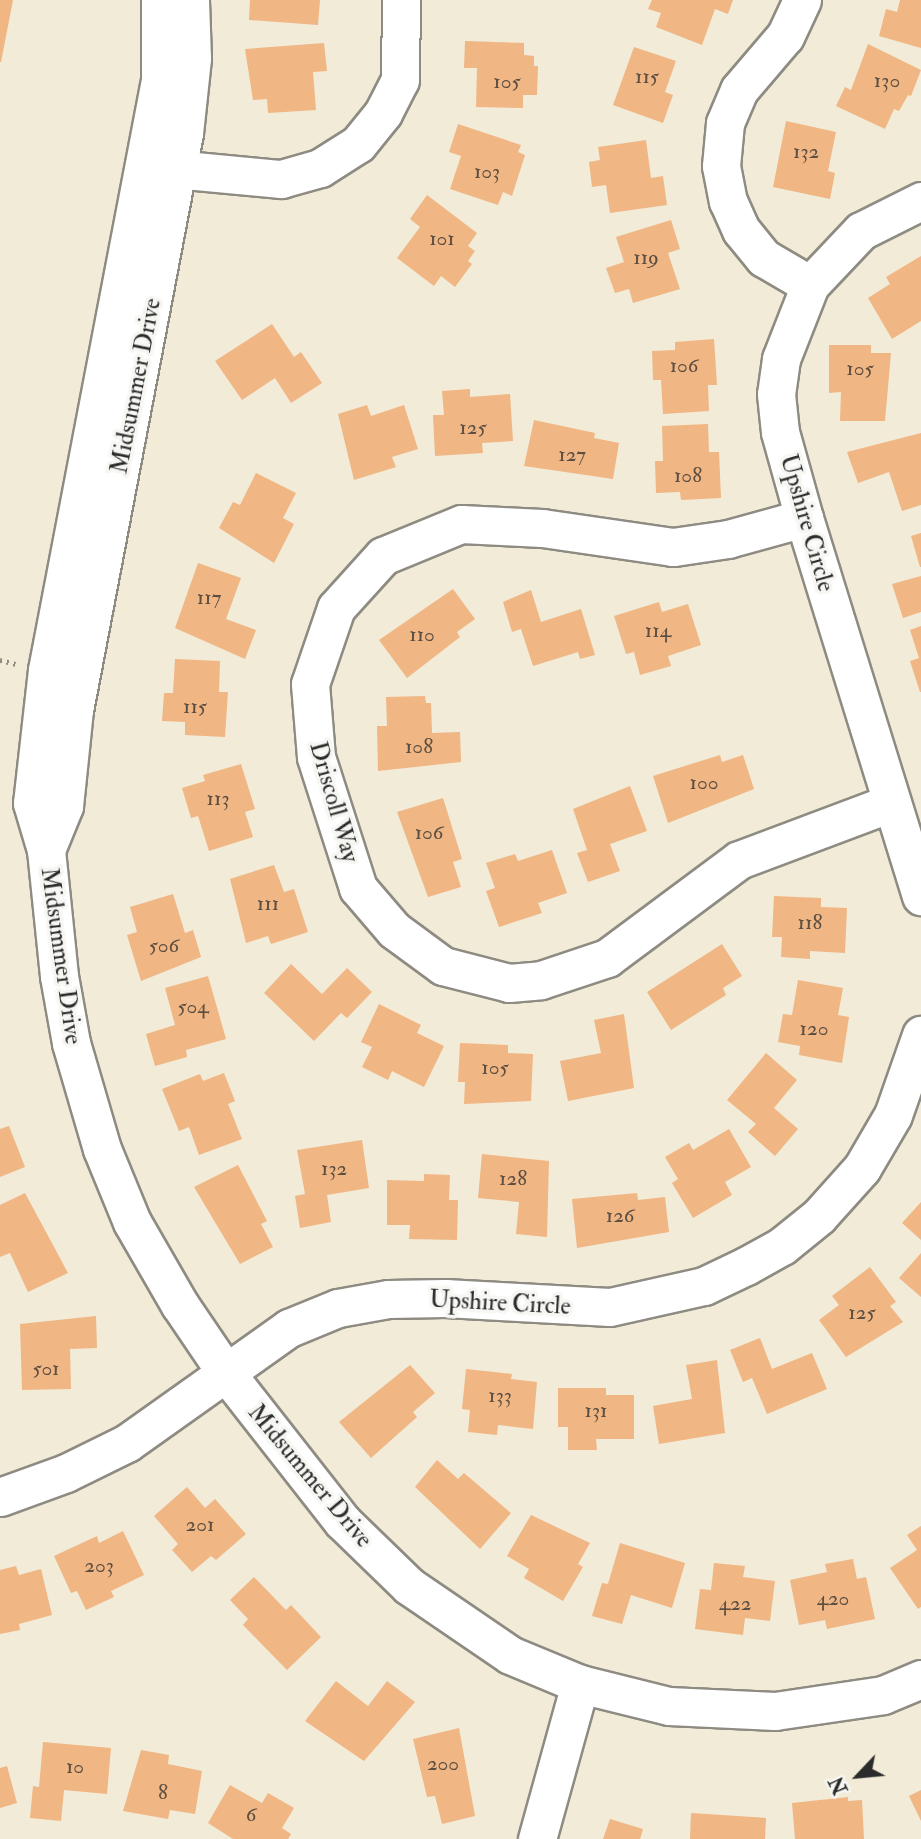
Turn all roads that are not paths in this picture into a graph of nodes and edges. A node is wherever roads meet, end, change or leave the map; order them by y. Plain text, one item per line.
1 (160, 0) edge
2 (190, 0) edge
3 (401, 0) edge
4 (802, 0) edge
5 (161, 168) junction
6 (921, 201) edge
7 (810, 285) junction
8 (804, 518) junction
9 (891, 803) junction
10 (921, 896) edge
11 (921, 1035) edge
12 (226, 1373) junction
13 (0, 1497) edge
14 (921, 1679) edge
15 (580, 1684) junction
16 (537, 1839) edge

1 - 5 street, Midsummer Drive
2 - 5 street, Midsummer Drive
3 - 5 street
4 - 7 street
5 - 12 street, Midsummer Drive
6 - 7 street, Upshire Circle
7 - 8 street, Upshire Circle
8 - 9 street, Upshire Circle
8 - 9 street, Driscoll Way
9 - 10 street, Upshire Circle
11 - 12 street, Upshire Circle
12 - 13 street, Upshire Circle
12 - 15 street, Midsummer Drive
14 - 15 street, Midsummer Drive
15 - 16 street

